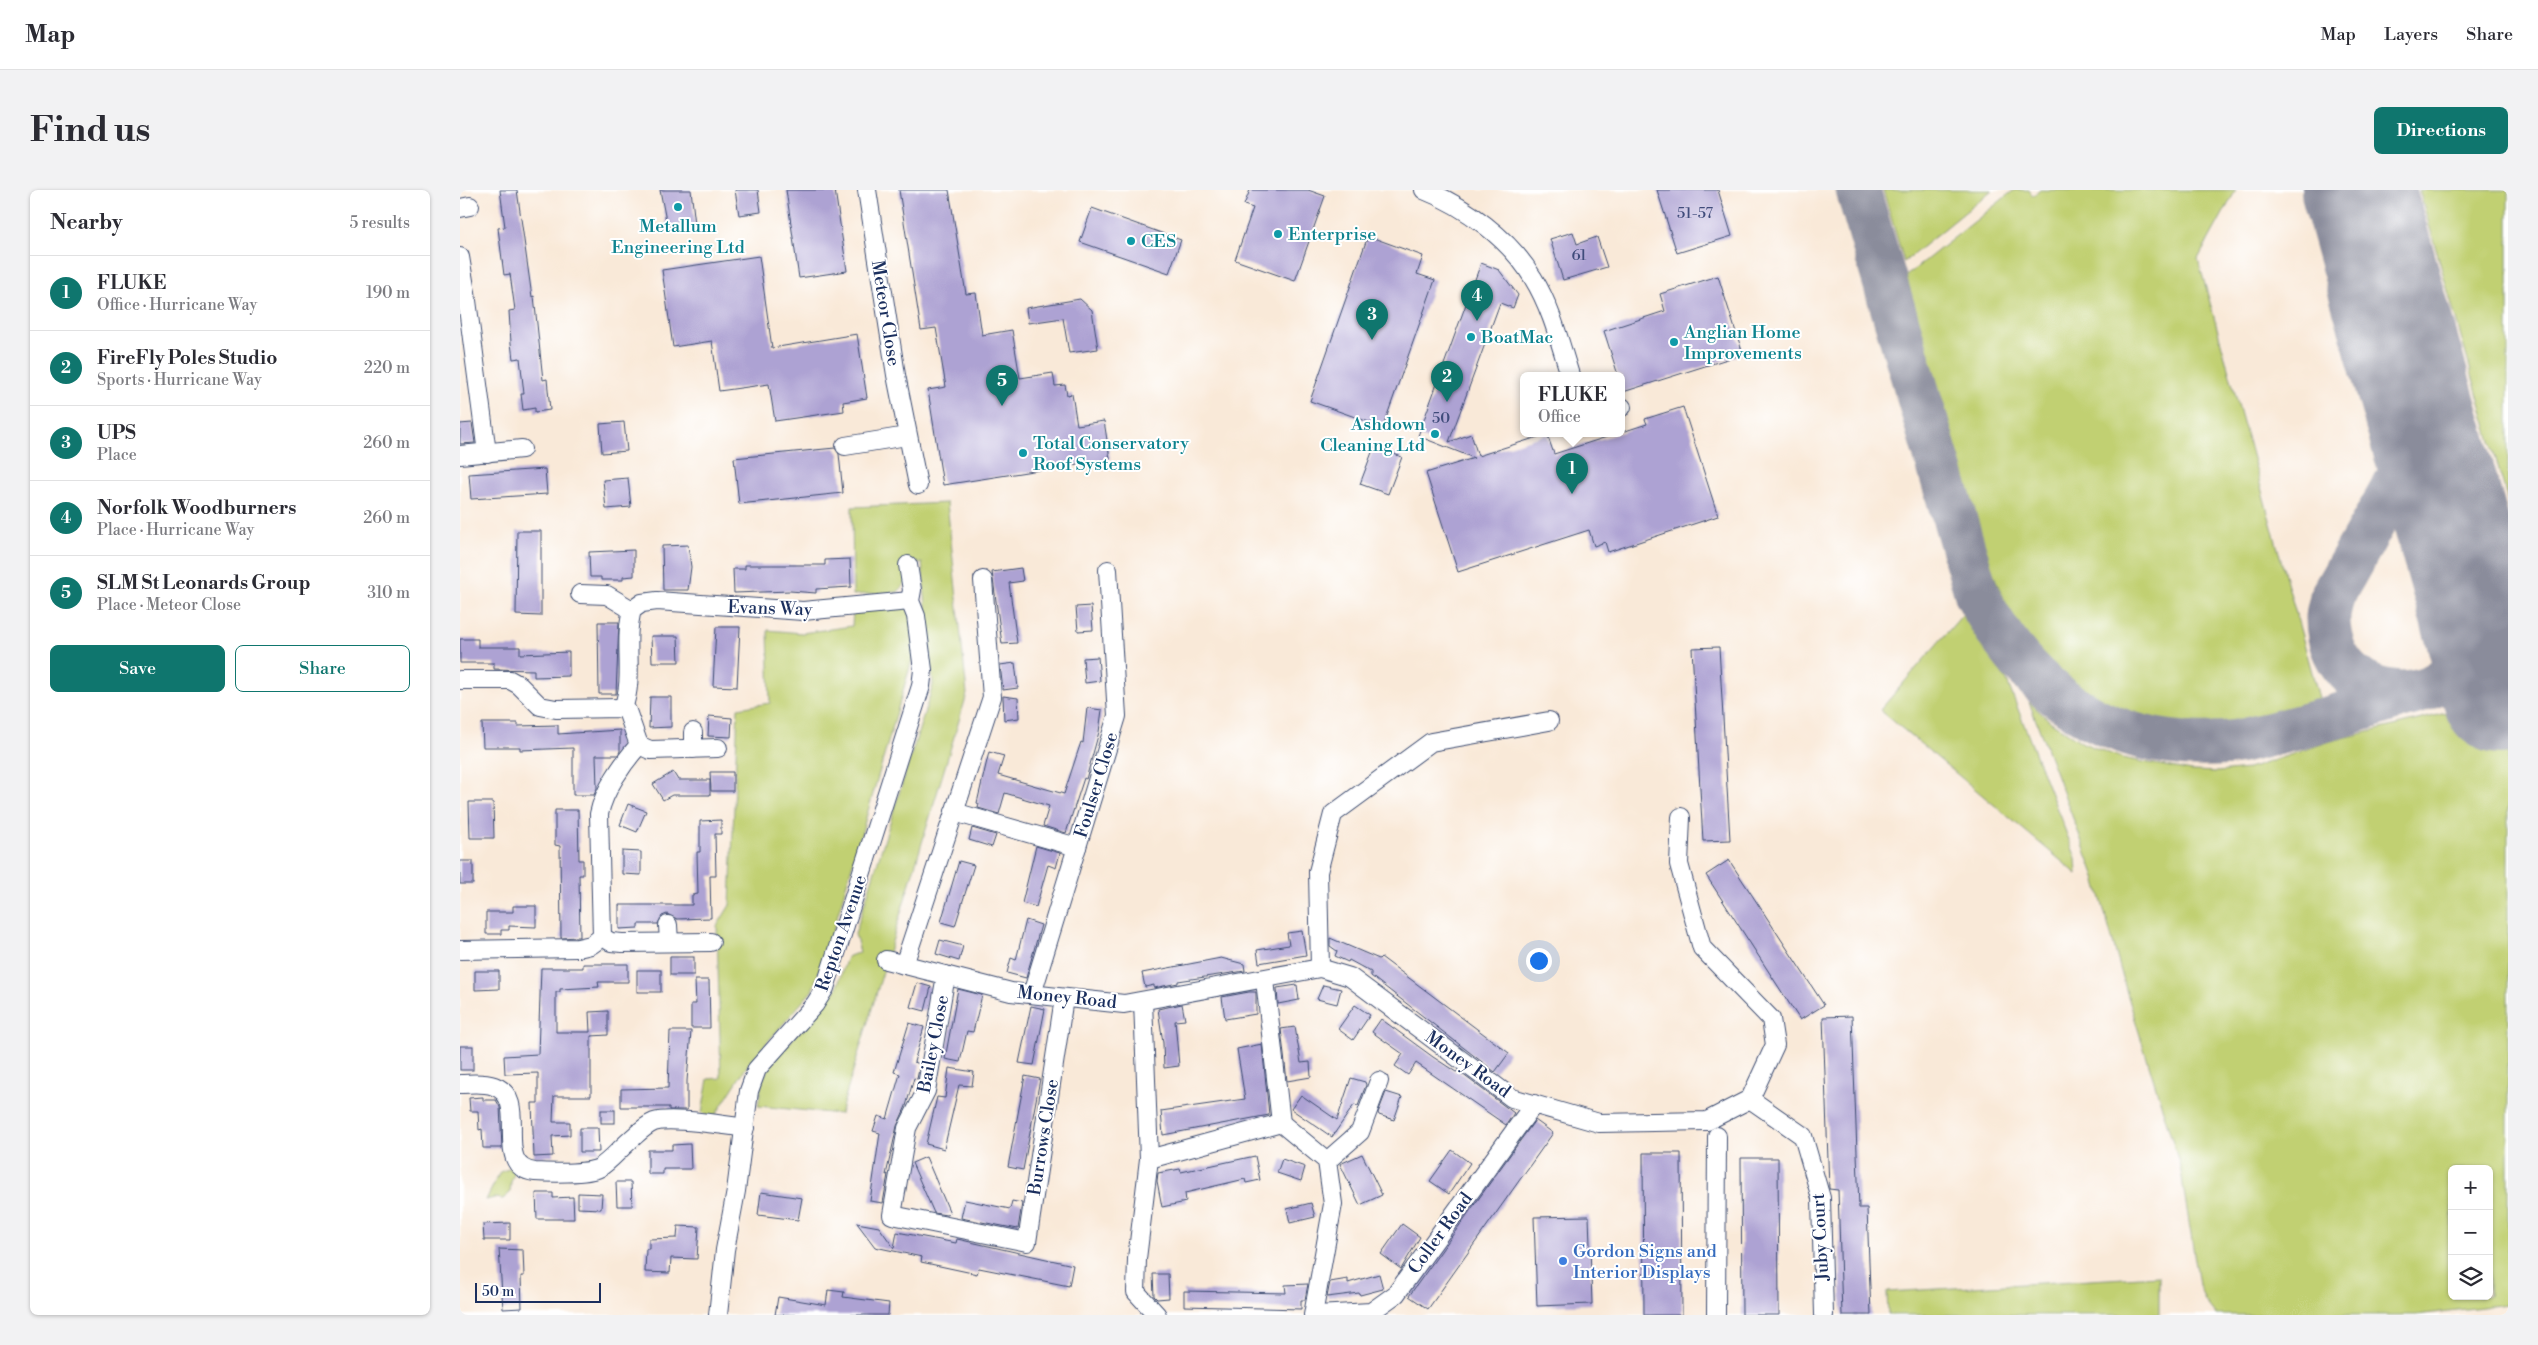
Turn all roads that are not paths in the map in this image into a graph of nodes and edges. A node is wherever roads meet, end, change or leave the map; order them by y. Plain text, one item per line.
1 (866, 190) edge
2 (1424, 190) edge
3 (460, 256) edge
4 (463, 294) edge
5 (1569, 372) edge
6 (907, 436) junction
7 (846, 446) dead end
8 (522, 449) dead end
9 (487, 453) junction
10 (460, 455) edge
11 (918, 485) dead end
12 (908, 565) dead end
13 (1108, 570) dead end
14 (983, 580) dead end
15 (580, 594) dead end
16 (910, 601) junction
17 (632, 610) junction
18 (460, 680) edge
19 (623, 708) junction
20 (1549, 721) dead end
21 (639, 745) junction
22 (718, 748) dead end
23 (954, 812) junction
24 (1681, 817) dead end
25 (1077, 847) junction
26 (602, 937) junction
27 (711, 942) dead end
28 (460, 950) edge
29 (886, 960) dead end
30 (904, 964) junction
31 (1320, 968) junction
32 (946, 975) junction
33 (1265, 980) junction
34 (1032, 994) junction
35 (1064, 998) junction
36 (1143, 1001) junction
37 (1378, 1081) dead end
38 (460, 1084) edge
39 (1750, 1099) junction
40 (1534, 1104) junction
41 (1281, 1123) junction
42 (745, 1128) junction
43 (1717, 1136) dead end
44 (1149, 1159) junction
45 (1326, 1162) junction
46 (992, 1237) joint
47 (718, 1315) edge
48 (1157, 1315) edge
49 (1313, 1315) edge
50 (1317, 1315) edge
51 (1716, 1315) edge
52 (1824, 1315) edge

1 - 6 street, Meteor Close
2 - 5 street
3 - 4 street
4 - 9 street
6 - 7 street
6 - 11 street, Meteor Close
8 - 9 street
9 - 10 street
12 - 16 street, Repton Avenue
13 - 25 street, Foulser Close
14 - 23 street
15 - 17 street
16 - 17 street, Evans Way
16 - 42 street, Repton Avenue
17 - 19 street
18 - 19 street
19 - 21 street
20 - 31 street
21 - 22 street
21 - 26 street
23 - 25 street
23 - 30 street
24 - 39 street
25 - 34 street, Foulser Close
26 - 27 street
26 - 28 street
29 - 30 street, Money Road
30 - 32 street, Money Road
31 - 33 street, Money Road
31 - 40 street, Money Road
32 - 34 street, Money Road
32 - 46 street, Bailey Close
33 - 36 street, Money Road
33 - 41 street
34 - 35 street, Money Road
35 - 36 street, Money Road
35 - 46 street, Burrows Close
36 - 44 street
37 - 45 street
38 - 42 street
39 - 40 street, Money Road
39 - 52 street, Juby Court
40 - 50 street, Coller Road
41 - 44 street
41 - 45 street
42 - 47 street, Repton Avenue
43 - 51 street
44 - 48 street
45 - 49 street

